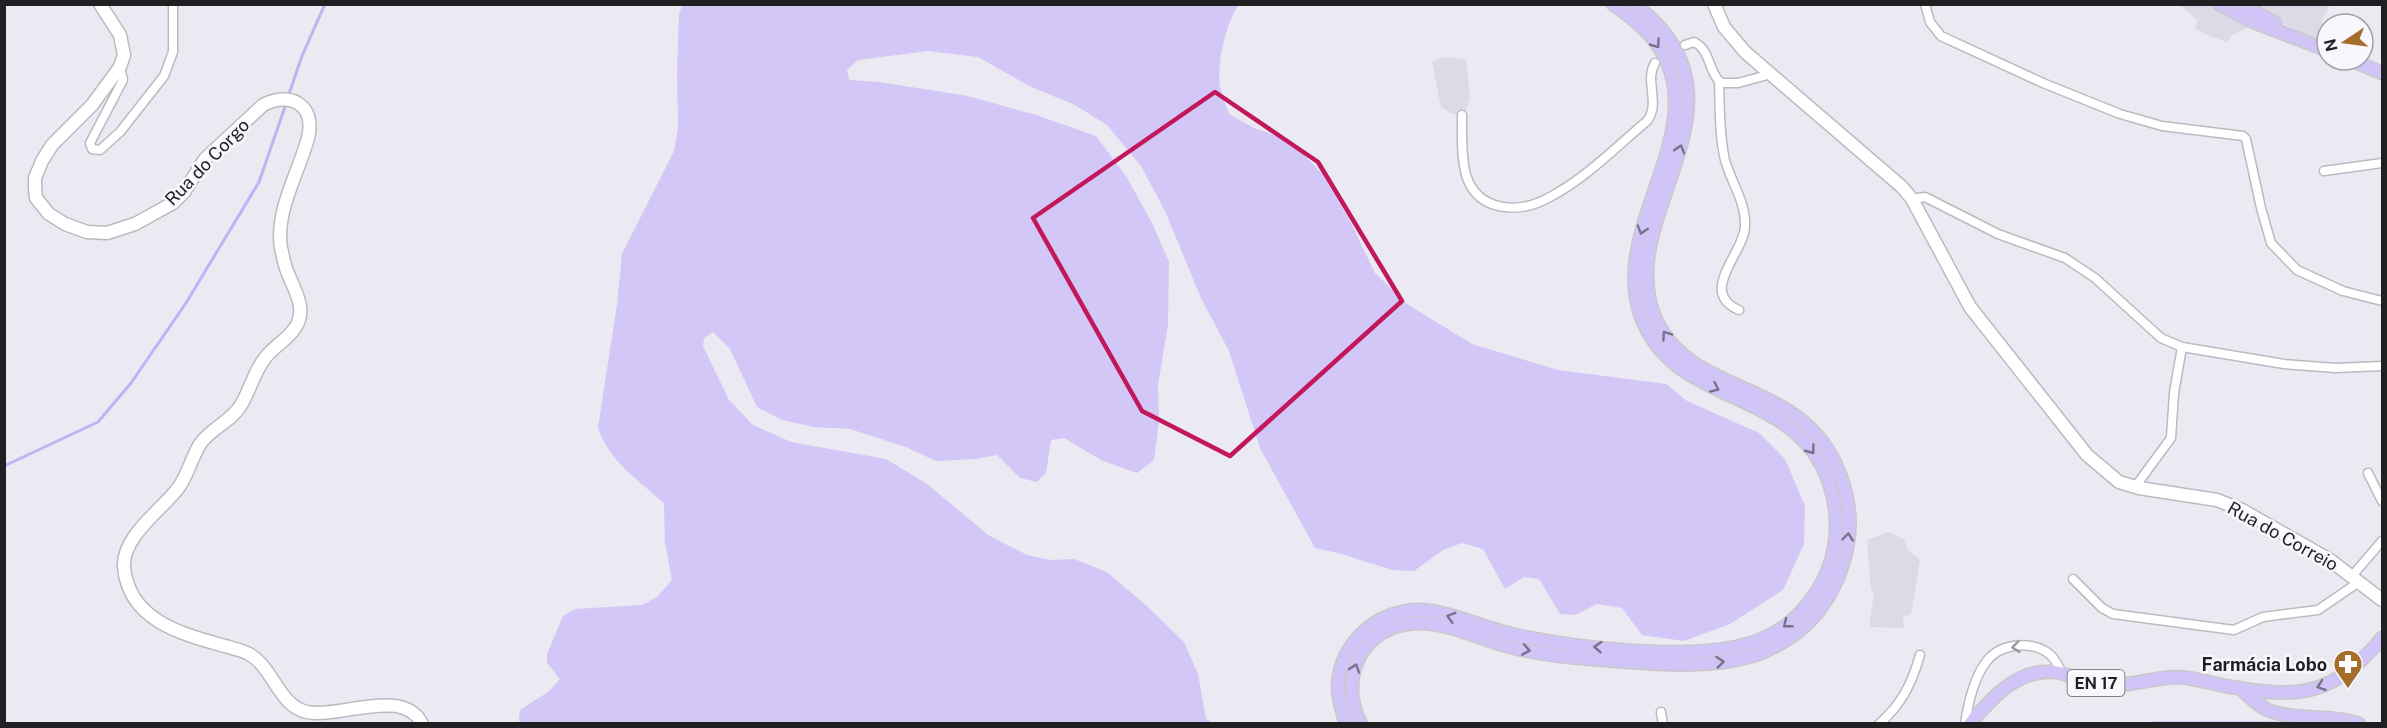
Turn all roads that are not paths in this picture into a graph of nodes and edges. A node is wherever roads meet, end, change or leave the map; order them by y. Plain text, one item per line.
1 (100, 4) edge
2 (173, 4) edge
3 (1613, 4) edge
4 (1634, 4) edge
5 (1714, 4) edge
6 (1925, 4) edge
7 (2219, 4) edge
8 (2241, 4) edge
9 (2289, 36) junction
10 (1685, 45) dead end
11 (2315, 46) edge
12 (1655, 63) dead end
13 (120, 67) junction
14 (1772, 74) junction
15 (1719, 81) junction
16 (1462, 115) dead end
17 (2382, 164) edge
18 (2324, 171) dead end
19 (1912, 199) junction
20 (2382, 301) edge
21 (1739, 310) dead end
22 (2182, 347) junction
23 (2382, 366) edge
24 (2368, 473) dead end
25 (2137, 487) junction
26 (2382, 501) edge
27 (2382, 541) edge
28 (2073, 579) dead end
29 (2356, 579) junction
30 (2382, 600) edge
31 (2382, 638) edge
32 (1920, 654) dead end
33 (2062, 673) junction
34 (2240, 688) junction
35 (2273, 692) junction
36 (2259, 706) junction
37 (1661, 712) dead end
38 (422, 723) edge
39 (1346, 723) edge
40 (1361, 723) edge
41 (1663, 723) edge
42 (1879, 723) edge
43 (1965, 723) edge
44 (1970, 723) edge
45 (2359, 723) edge

1 - 13 street
2 - 13 street
3 -> 39 main road
40 -> 4 main road
5 - 14 street, Rua do Correio
6 - 20 street
7 - 9 main road
8 - 9 main road
9 - 11 main road
10 - 15 street
12 - 16 street
13 - 38 street, Rua do Corgo
14 - 15 street
14 - 19 street, Rua do Correio
15 - 21 street
17 - 18 street
19 - 22 street
19 - 25 street, Rua do Correio
22 - 23 street
22 - 25 street
24 - 26 street
25 - 29 street, Rua do Correio
27 - 29 street
28 - 29 street
29 - 30 street, Rua do Correio
31 -> 35 main road, EN 17
32 - 42 street
33 - 34 main road, EN 17
33 -> 43 street
33 - 44 main road, EN 17
34 - 35 main road, EN 17
34 - 36 main road
35 - 36 main road
36 - 45 main road
37 - 41 street

